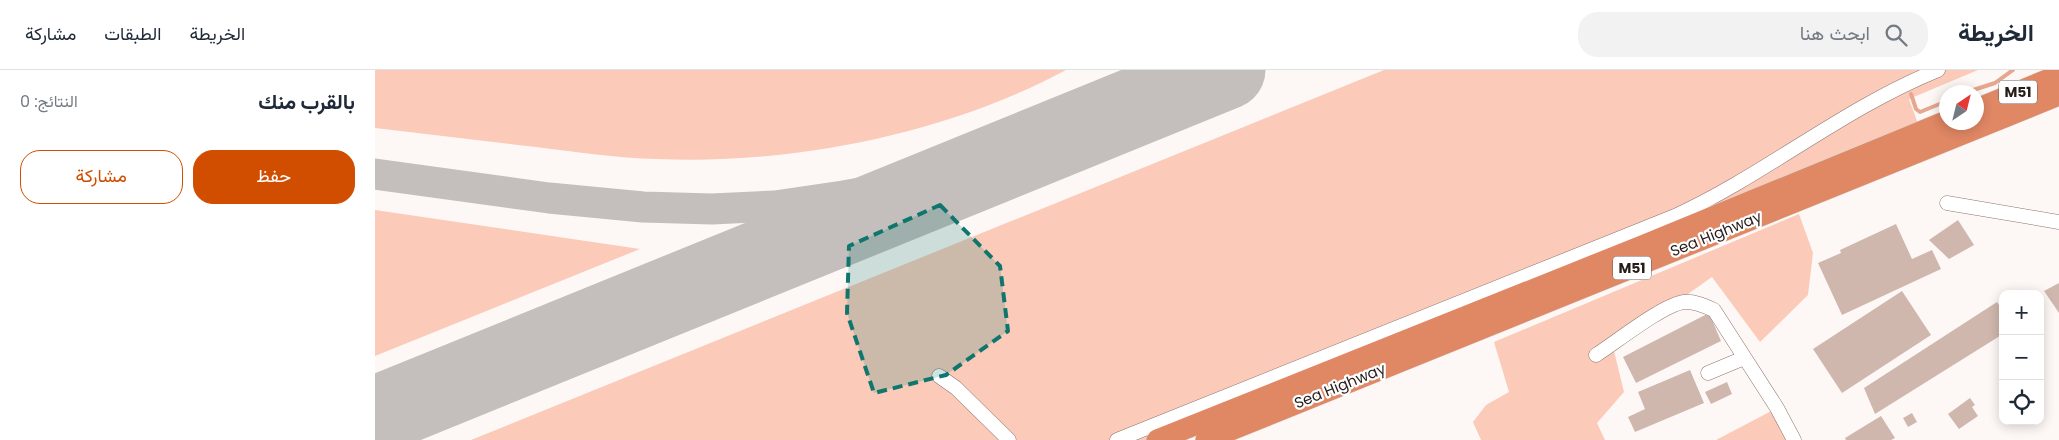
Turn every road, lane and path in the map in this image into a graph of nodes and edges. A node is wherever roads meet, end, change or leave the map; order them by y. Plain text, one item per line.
1 (1938, 70) edge
2 (2059, 75) edge
3 (2059, 95) edge
4 (1984, 106) edge
5 (1939, 124) edge
6 (1947, 203) dead end
7 (2059, 222) edge
8 (1596, 355) dead end
9 (1744, 358) junction
10 (1708, 373) dead end
11 (939, 376) dead end
12 (1009, 440) edge
13 (1117, 440) edge
14 (1157, 440) edge
15 (1206, 440) edge
16 (1794, 440) edge

1 - 13 lane
2 - 4 highway, M51
3 - 15 highway, Sea Highway / M51
5 - 14 highway, Sea Highway / M51
6 - 7 lane
8 - 9 lane
9 - 10 lane
9 - 16 lane
11 - 12 lane

